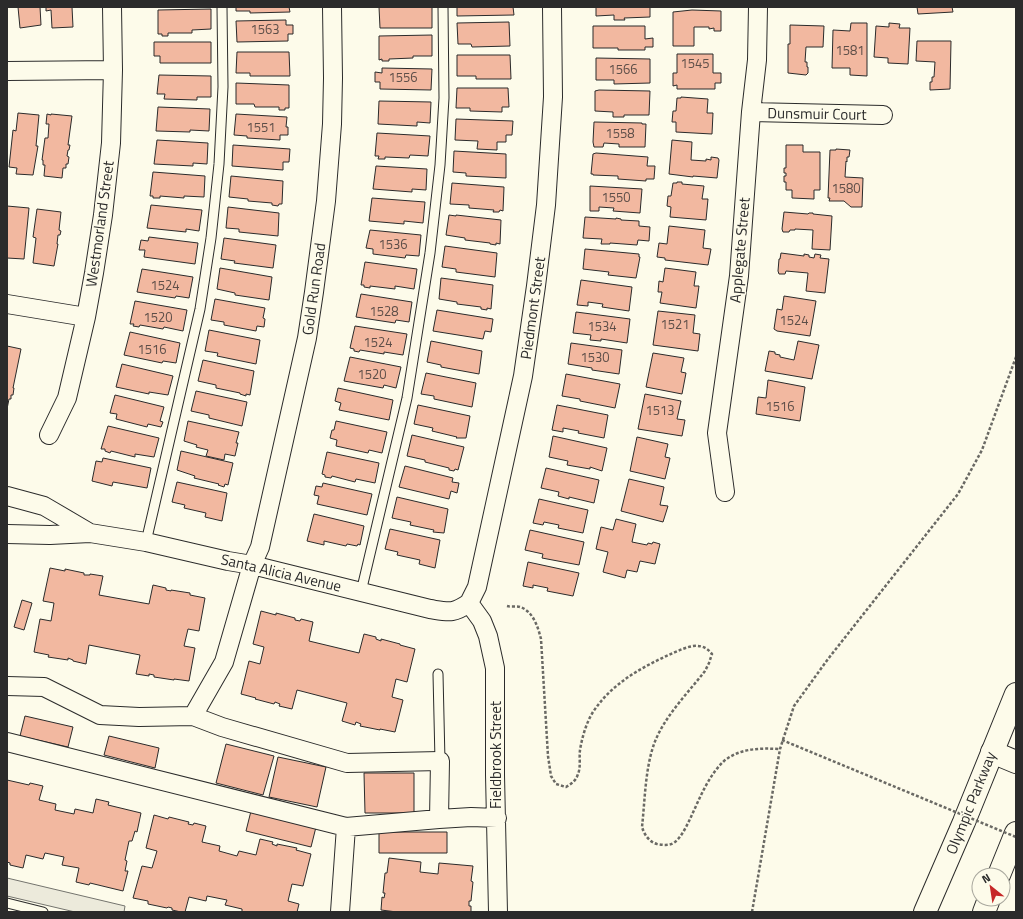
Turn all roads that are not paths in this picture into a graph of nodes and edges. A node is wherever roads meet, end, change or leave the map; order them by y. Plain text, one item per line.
1 (112, 7) edge
2 (222, 7) edge
3 (332, 7) edge
4 (443, 7) edge
5 (552, 7) edge
6 (758, 7) edge
7 (113, 70) junction
8 (7, 72) edge
9 (751, 112) junction
10 (883, 115) dead end
11 (7, 304) edge
12 (86, 317) junction
13 (50, 435) dead end
14 (725, 492) dead end
15 (7, 496) edge
16 (90, 533) junction
17 (7, 534) edge
18 (146, 542) junction
19 (252, 565) junction
20 (361, 592) junction
21 (469, 603) junction
22 (438, 674) dead end
23 (7, 686) edge
24 (1016, 694) edge
25 (193, 716) junction
26 (7, 742) edge
27 (992, 752) junction
28 (440, 762) junction
29 (1016, 762) edge
30 (497, 818) junction
31 (439, 819) junction
32 (346, 827) junction
33 (1016, 833) edge
34 (1002, 867) edge
35 (7, 903) edge
36 (43, 912) edge
37 (340, 912) edge
38 (498, 912) edge
39 (925, 912) edge

1 - 7 street, Westmorland Street
2 - 18 lane
3 - 19 street, Gold Run Road
4 - 20 lane
5 - 21 street, Piedmont Street
6 - 9 street, Applegate Street
7 - 8 street
7 - 12 street, Westmorland Street
9 - 10 street, Dunsmuir Court
9 - 14 street, Applegate Street
11 - 12 street
12 - 13 street, Westmorland Street
15 - 16 street, Santa Alicia Avenue
16 - 17 street, Santa Alicia Avenue
16 - 18 street, Santa Alicia Avenue
18 - 19 street, Santa Alicia Avenue
19 - 20 street, Santa Alicia Avenue
19 - 25 street, Gold Run Road
20 - 21 street, Santa Alicia Avenue
21 - 30 street, Fieldbrook Street
22 - 28 lane
23 - 25 street
24 - 27 main road, Olympic Parkway
25 - 28 street
26 - 32 street
27 - 29 main road
27 - 39 main road, Olympic Parkway
28 - 31 street
30 - 31 street
30 - 38 street, Fieldbrook Street
31 - 32 street
32 - 37 street
33 - 34 main road
35 - 36 lane

